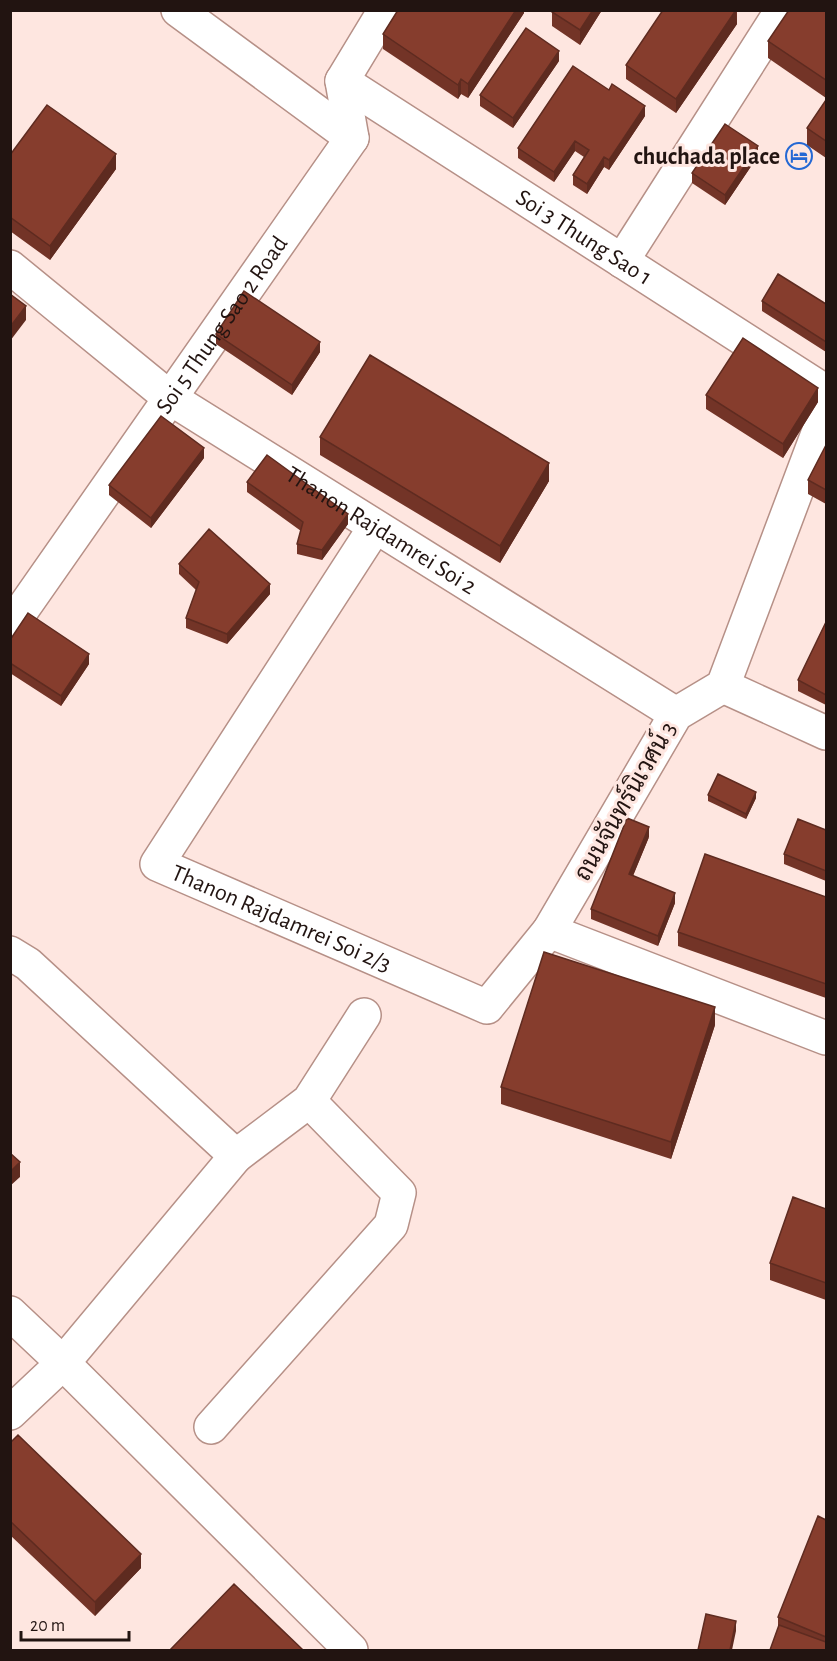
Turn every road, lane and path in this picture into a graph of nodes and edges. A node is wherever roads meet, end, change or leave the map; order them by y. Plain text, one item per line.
1 (178, 10) edge
2 (385, 10) edge
3 (782, 10) edge
4 (342, 81) junction
5 (352, 138) junction
6 (622, 261) junction
7 (10, 267) edge
8 (826, 392) edge
9 (170, 398) junction
10 (826, 412) edge
11 (375, 527) junction
12 (12, 620) edge
13 (723, 686) junction
14 (676, 714) junction
15 (826, 733) edge
16 (549, 931) junction
17 (10, 953) edge
18 (364, 1016) dead end
19 (826, 1038) edge
20 (309, 1101) junction
21 (237, 1156) junction
22 (10, 1313) edge
23 (63, 1363) junction
24 (10, 1413) edge
25 (212, 1427) dead end
26 (351, 1650) edge

1 - 5 street
2 - 4 street
3 - 6 street
4 - 5 street
4 - 6 street, Soi 3 Thung Sao 1
5 - 9 street, Soi 5 Thung Sao 2 Road
6 - 8 street, Soi 3 Thung Sao 1
7 - 9 street, Thanon Rajdamrei Soi 2
9 - 11 street, Thanon Rajdamrei Soi 2
9 - 12 street, Soi 5 Thung Sao 2 Road
10 - 13 street
11 - 14 street, Thanon Rajdamrei Soi 2
11 - 16 street, Thanon Rajdamrei Soi 2/3
13 - 14 street, ถนนจันทร์นิเวศน์ 3
13 - 15 street
14 - 16 street, ถนนจันทร์นิเวศน์ 3
16 - 19 street
17 - 21 street
18 - 20 street
20 - 21 street
20 - 25 street
21 - 23 street
22 - 23 street
23 - 24 street
23 - 26 street

